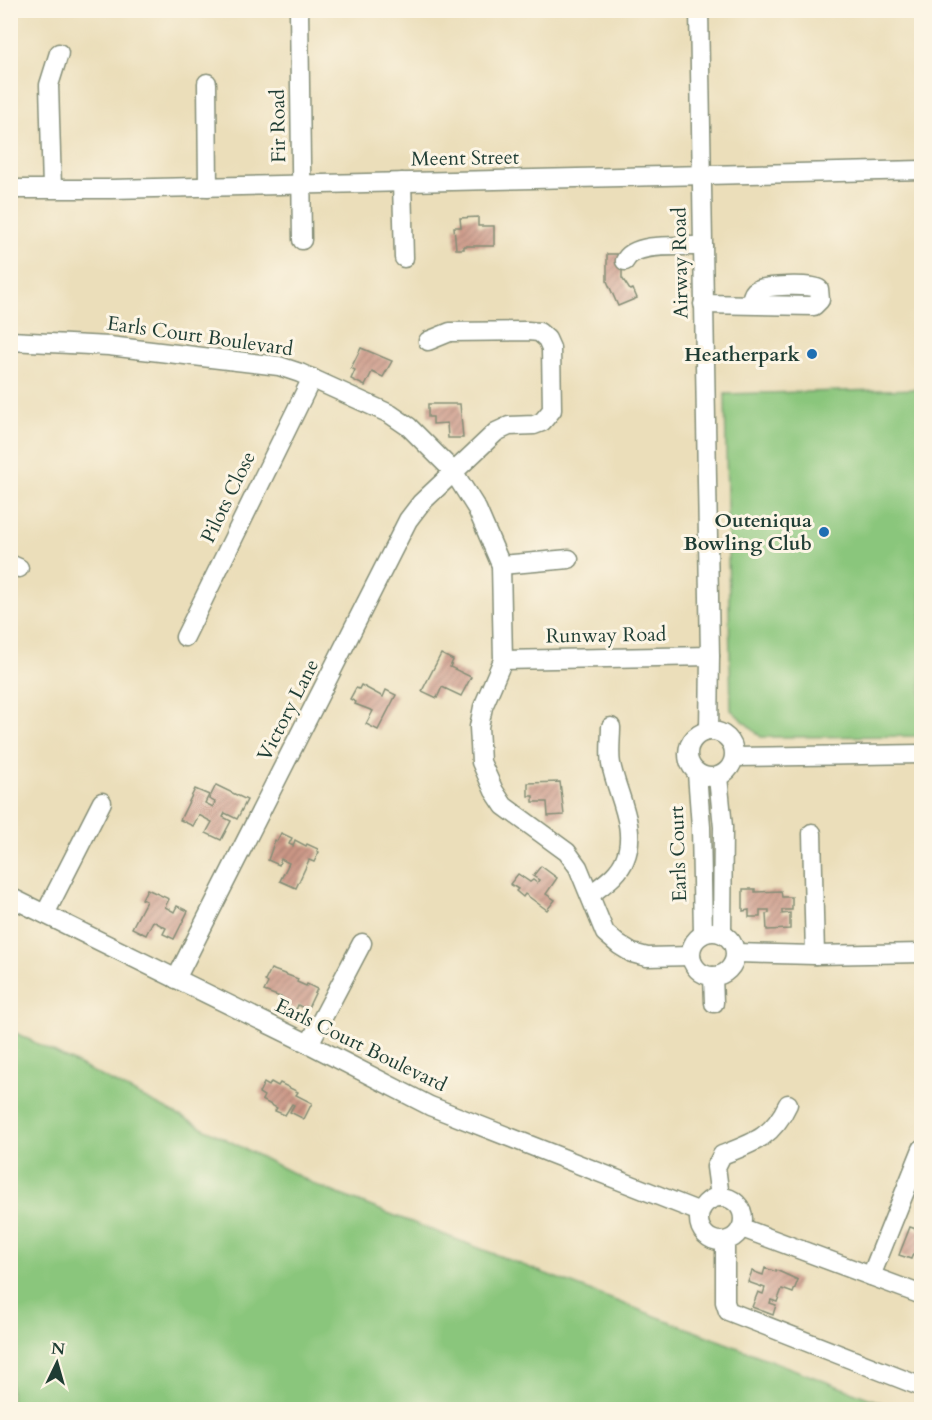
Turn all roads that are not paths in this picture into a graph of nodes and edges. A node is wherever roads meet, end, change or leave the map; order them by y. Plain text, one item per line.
1 (299, 10) edge
2 (699, 10) edge
3 (58, 53) dead end
4 (207, 83) dead end
5 (921, 170) edge
6 (701, 174) junction
7 (402, 182) junction
8 (302, 184) junction
9 (208, 187) junction
10 (52, 188) junction
11 (10, 189) edge
12 (302, 240) dead end
13 (703, 246) junction
14 (404, 258) dead end
15 (625, 261) dead end
16 (703, 304) junction
17 (751, 305) dead end
18 (10, 341) edge
19 (428, 341) dead end
20 (312, 378) junction
21 (453, 471) junction
22 (569, 559) dead end
23 (501, 565) junction
24 (184, 637) dead end
25 (710, 656) junction
26 (503, 660) junction
27 (611, 727) dead end
28 (709, 731) junction
29 (921, 754) edge
30 (735, 757) junction
31 (697, 773) junction
32 (718, 777) junction
33 (102, 802) dead end
34 (812, 834) dead end
35 (590, 895) junction
36 (10, 897) edge
37 (45, 914) junction
38 (722, 932) junction
39 (703, 934) junction
40 (362, 943) dead end
41 (736, 953) junction
42 (921, 953) edge
43 (815, 955) junction
44 (691, 956) junction
45 (713, 976) junction
46 (176, 979) junction
47 (714, 1003) dead end
48 (309, 1044) junction
49 (788, 1104) dead end
50 (921, 1149) edge
51 (720, 1197) junction
52 (700, 1212) junction
53 (742, 1228) junction
54 (725, 1241) junction
55 (871, 1276) junction
56 (921, 1295) edge
57 (921, 1387) edge

1 - 8 street, Fir Road
2 - 6 street, Airway Road
3 - 10 street
4 - 9 street
5 - 6 street, Meent Street
6 - 7 street, Meent Street
6 - 13 street, Airway Road
7 - 8 street, Meent Street
7 - 14 street
8 - 9 street, Meent Street
8 - 12 street, Fir Road
9 - 10 street, Meent Street
10 - 11 street, Meent Street
13 - 15 street
13 - 16 street, Airway Road
16 - 17 street
16 - 25 street, Airway Road
18 - 20 street, Earls Court Boulevard
19 - 21 street, Victory Lane
20 - 21 street, Earls Court Boulevard
20 - 24 street, Pilots Close
21 - 23 street, Earls Court Boulevard
21 - 46 street, Victory Lane
22 - 23 street
23 - 26 street, Earls Court Boulevard
25 - 26 street, Runway Road
25 - 28 street, Airway Road
26 - 35 street, Earls Court Boulevard
27 - 35 street
28 - 30 street
28 - 31 street
29 - 30 street
30 - 32 street
31 - 32 street
31 - 39 street, Earls Court
32 - 38 street
33 - 37 street
34 - 43 street
35 - 44 street, Earls Court Boulevard
36 - 37 street, Earls Court Boulevard
37 - 46 street, Earls Court Boulevard
38 - 39 street
38 - 41 street
39 - 44 street
40 - 48 street
41 - 43 street
41 - 45 street
42 - 43 street
44 - 45 street
45 - 47 street
46 - 48 street, Earls Court Boulevard
48 - 52 street, Earls Court Boulevard
49 - 51 street
50 - 55 street
51 - 52 street
51 - 53 street
52 - 54 street
53 - 54 street
53 - 55 street
54 - 57 street
55 - 56 street

